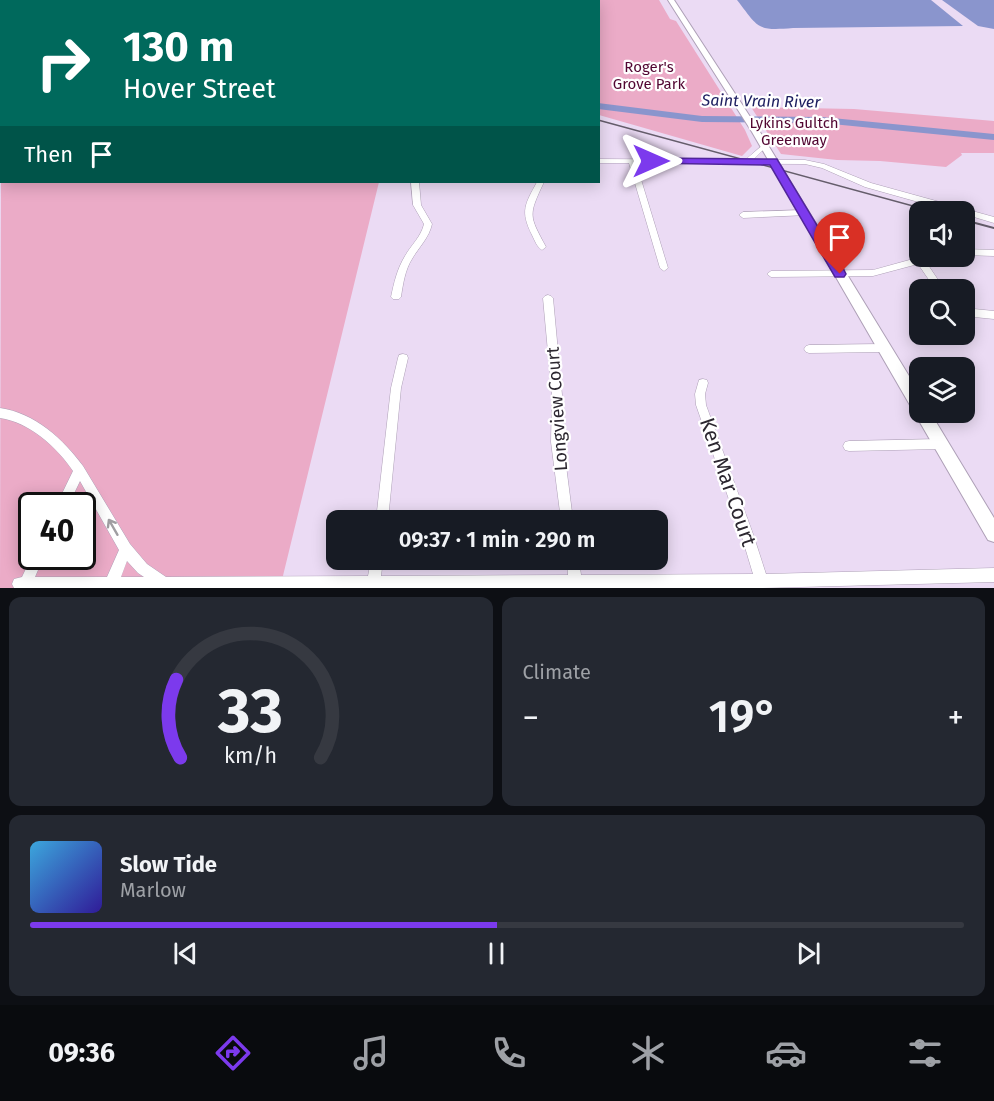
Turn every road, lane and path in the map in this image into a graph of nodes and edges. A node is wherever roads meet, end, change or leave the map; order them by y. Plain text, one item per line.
1 (671, 0) edge
2 (764, 146) junction
3 (600, 161) edge
4 (632, 161) junction
5 (746, 162) junction
6 (773, 162) junction
7 (415, 183) edge
8 (539, 183) edge
9 (804, 213) junction
10 (743, 214) dead end
11 (994, 220) edge
12 (542, 248) dead end
13 (975, 252) edge
14 (994, 253) edge
15 (909, 264) edge
16 (925, 267) edge
17 (664, 268) dead end
18 (771, 274) dead end
19 (840, 274) junction
20 (934, 279) edge
21 (396, 297) dead end
22 (548, 298) dead end
23 (975, 313) edge
24 (994, 315) edge
25 (884, 348) junction
26 (809, 349) dead end
27 (403, 358) dead end
28 (703, 383) dead end
29 (909, 390) edge
30 (0, 413) edge
31 (929, 423) edge
32 (941, 444) junction
33 (849, 446) dead end
34 (79, 470) junction
35 (69, 492) edge
36 (383, 510) edge
37 (566, 510) edge
38 (994, 534) edge
39 (126, 549) junction
40 (30, 570) edge
41 (375, 570) edge
42 (574, 570) edge
43 (994, 575) edge
44 (761, 581) junction
45 (373, 583) junction
46 (576, 583) junction
47 (111, 584) junction
48 (166, 584) junction
49 (789, 584) edge

1 - 2 main road
2 - 5 street
2 - 6 main road
3 - 4 street
4 - 5 street
4 - 17 street
5 - 6 street
6 - 9 main road
6 - 11 street
7 - 21 street
8 - 12 street
9 - 10 street
9 - 19 main road
13 - 14 street
15 - 19 street
16 - 20 street
18 - 19 street
19 - 25 main road
22 - 37 street, Longview Court
23 - 24 street
25 - 26 street
25 - 29 main road
27 - 36 street
28 - 44 street, Ken Mar Court
30 - 34 street
31 - 32 main road
32 - 33 street
32 - 38 main road
34 - 35 street
39 -> 34 street
39 - 47 street
39 - 48 street
40 - 47 street
41 - 45 street
42 - 46 street
43 - 49 street
44 - 46 street
44 - 49 street
45 - 46 street
45 - 48 street
47 - 48 street

